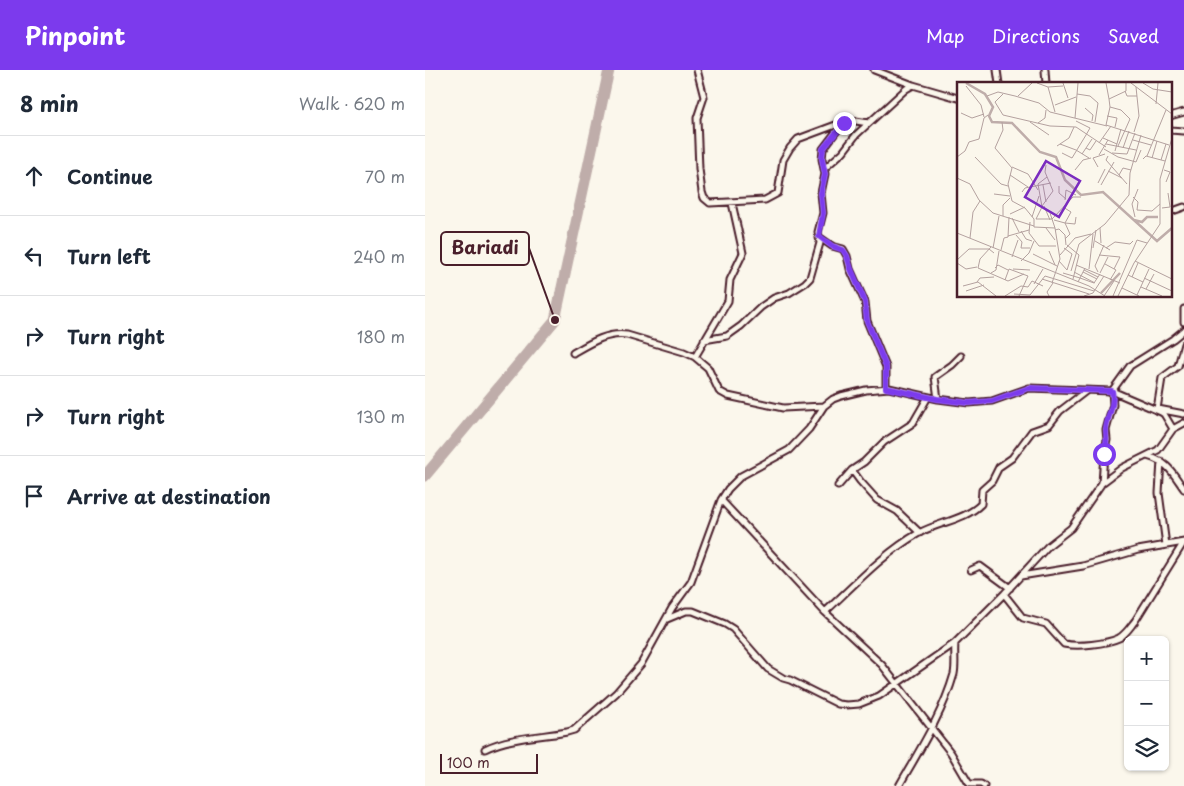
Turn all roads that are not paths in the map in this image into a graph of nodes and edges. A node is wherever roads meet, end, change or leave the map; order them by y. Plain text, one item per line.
1 (697, 70) edge
2 (874, 70) edge
3 (913, 85) junction
4 (957, 98) edge
5 (1184, 112) edge
6 (1171, 116) edge
7 (844, 123) junction
8 (869, 123) junction
9 (1171, 130) edge
10 (1184, 131) edge
11 (825, 168) junction
12 (732, 203) junction
13 (1184, 207) edge
14 (1171, 212) edge
15 (819, 236) junction
16 (1184, 309) edge
17 (1184, 322) edge
18 (1184, 330) edge
19 (705, 340) junction
20 (1184, 344) edge
21 (573, 352) dead end
22 (961, 356) dead end
23 (695, 357) junction
24 (886, 388) junction
25 (1087, 390) junction
26 (1112, 391) junction
27 (928, 397) junction
28 (937, 399) junction
29 (824, 406) junction
30 (1156, 409) junction
31 (1184, 414) edge
32 (1184, 423) edge
33 (1173, 429) junction
34 (1147, 456) junction
35 (1161, 462) junction
36 (853, 470) junction
37 (1102, 483) junction
38 (838, 486) dead end
39 (1184, 489) edge
40 (721, 500) junction
41 (920, 533) junction
42 (1184, 542) edge
43 (1166, 545) junction
44 (971, 570) dead end
45 (1020, 576) junction
46 (1010, 588) junction
47 (1004, 594) junction
48 (825, 612) junction
49 (667, 619) junction
50 (955, 643) junction
51 (897, 683) junction
52 (931, 729) junction
53 (485, 748) dead end
54 (899, 786) edge
55 (984, 786) edge

1 - 12 street
2 - 3 street
3 - 4 street
3 - 8 street
5 - 6 street
7 - 8 street
7 - 11 street
7 - 12 street
8 - 11 street
9 - 10 street
11 - 15 street
12 - 19 street
13 - 14 street
15 - 19 street
15 - 24 street
16 - 17 street
18 - 26 street
19 - 23 street
20 - 30 street
21 - 23 street
22 - 28 street
23 - 29 street
24 - 27 street
24 - 29 street
25 - 26 street
25 - 28 street
25 - 41 street
26 - 30 street
26 - 37 street
27 - 28 street
27 - 36 street
29 - 40 street
30 - 31 street
30 - 33 street
32 - 33 street
33 - 34 street
34 - 35 street
34 - 37 street
35 - 39 street
35 - 43 street
36 - 38 street
36 - 41 street
37 - 45 street
40 - 48 street
40 - 49 street
41 - 48 street
42 - 43 street
42 - 47 street
43 - 45 street
44 - 46 street
45 - 46 street
46 - 47 street
47 - 50 street
48 - 51 street
49 - 51 street
49 - 53 street
50 - 51 street
50 - 52 street
51 - 52 street
52 - 54 street
52 - 55 street

